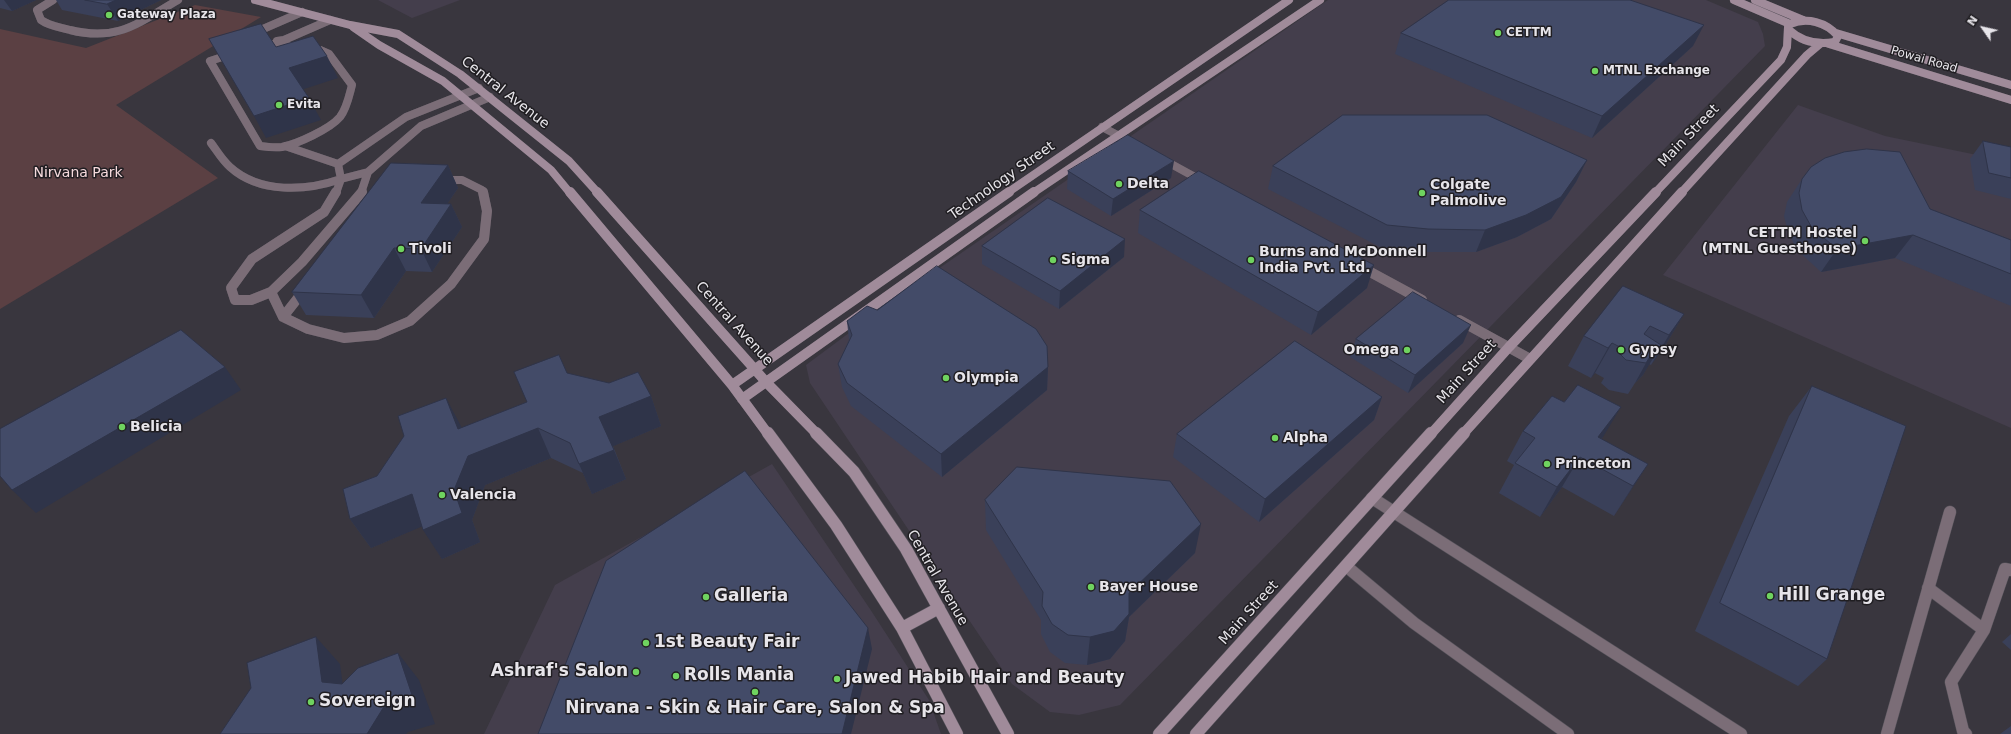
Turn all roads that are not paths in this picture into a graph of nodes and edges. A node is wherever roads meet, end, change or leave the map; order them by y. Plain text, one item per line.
1 (53, 0) edge
2 (178, 0) edge
3 (254, 0) edge
4 (1289, 0) edge
5 (1320, 0) edge
6 (1734, 0) edge
7 (1755, 0) edge
8 (302, 12) junction
9 (330, 20) junction
10 (1805, 21) junction
11 (350, 25) junction
12 (1789, 27) junction
13 (1836, 33) junction
14 (1825, 44) junction
15 (2011, 84) edge
16 (479, 88) junction
17 (461, 95) junction
18 (490, 97) junction
19 (2011, 100) edge
20 (472, 104) junction
21 (415, 114) junction
22 (427, 123) junction
23 (1102, 127) junction
24 (1118, 136) junction
25 (211, 143) dead end
26 (1132, 143) edge
27 (285, 146) junction
28 (1153, 154) edge
29 (338, 164) junction
30 (368, 172) junction
31 (341, 179) junction
32 (434, 180) edge
33 (1209, 185) edge
34 (946, 236) junction
35 (960, 244) junction
36 (1355, 264) edge
37 (313, 279) edge
38 (271, 292) junction
39 (1432, 305) edge
40 (283, 316) junction
41 (1453, 316) edge
42 (1509, 347) junction
43 (1530, 359) junction
44 (756, 369) junction
45 (766, 382) junction
46 (732, 385) junction
47 (742, 398) junction
48 (1372, 498) junction
49 (1394, 512) junction
50 (1950, 512) dead end
51 (1346, 566) junction
52 (2011, 570) edge
53 (1928, 588) junction
54 (939, 608) junction
55 (902, 628) junction
56 (1984, 630) junction
57 (957, 734) edge
58 (1008, 734) edge
59 (1159, 734) edge
60 (1196, 734) edge
61 (1568, 734) edge
62 (1741, 734) edge
63 (1887, 734) edge
64 (1966, 734) edge

1 - 2 street
3 - 8 main road, Central Avenue
4 - 23 main road, Technology Street
5 - 24 main road
6 - 12 main road, Powai Road
7 - 10 main road, Powai Road
8 - 9 main road, Central Avenue
8 - 9 street
9 - 11 main road, Central Avenue
10 - 12 main road
10 - 13 main road, Powai Road
11 - 16 main road, Central Avenue
11 - 17 main road, Central Avenue
12 - 14 main road, Powai Road
12 - 42 main road, Main Street
13 - 14 main road
13 - 15 main road, Powai Road
14 - 19 main road, Powai Road
14 - 43 main road
16 - 17 street
16 - 18 main road, Central Avenue
17 - 20 main road, Central Avenue
17 - 21 street
18 - 20 street
18 - 44 main road, Central Avenue
20 - 22 street
20 - 46 main road, Central Avenue
21 - 22 street
21 - 29 street
22 - 30 street
23 - 24 street
23 - 34 main road, Technology Street
24 - 26 street
24 - 35 main road
25 - 31 street
27 - 27 street
27 - 29 street
28 - 33 street
29 - 31 street
30 - 31 street
30 - 38 street
31 - 38 street
32 - 40 street
34 - 35 main road
34 - 44 main road, Technology Street
35 - 45 main road
36 - 39 street
37 - 40 street
38 - 40 street
41 - 42 street
42 - 43 street
42 - 48 main road, Main Street
43 - 49 main road
44 - 45 main road, Central Avenue
44 - 46 main road, Technology Street
45 - 47 main road
45 - 54 main road, Central Avenue
46 - 47 main road, Central Avenue
47 - 55 main road, Central Avenue
48 - 49 street
48 - 59 main road, Main Street
49 - 51 main road
49 - 62 street
50 - 53 street
51 - 60 main road
51 - 61 street
52 - 56 street
53 - 56 street
53 - 63 street
54 - 55 main road
54 - 58 main road, Central Avenue
55 - 57 main road, Central Avenue
56 - 64 street

